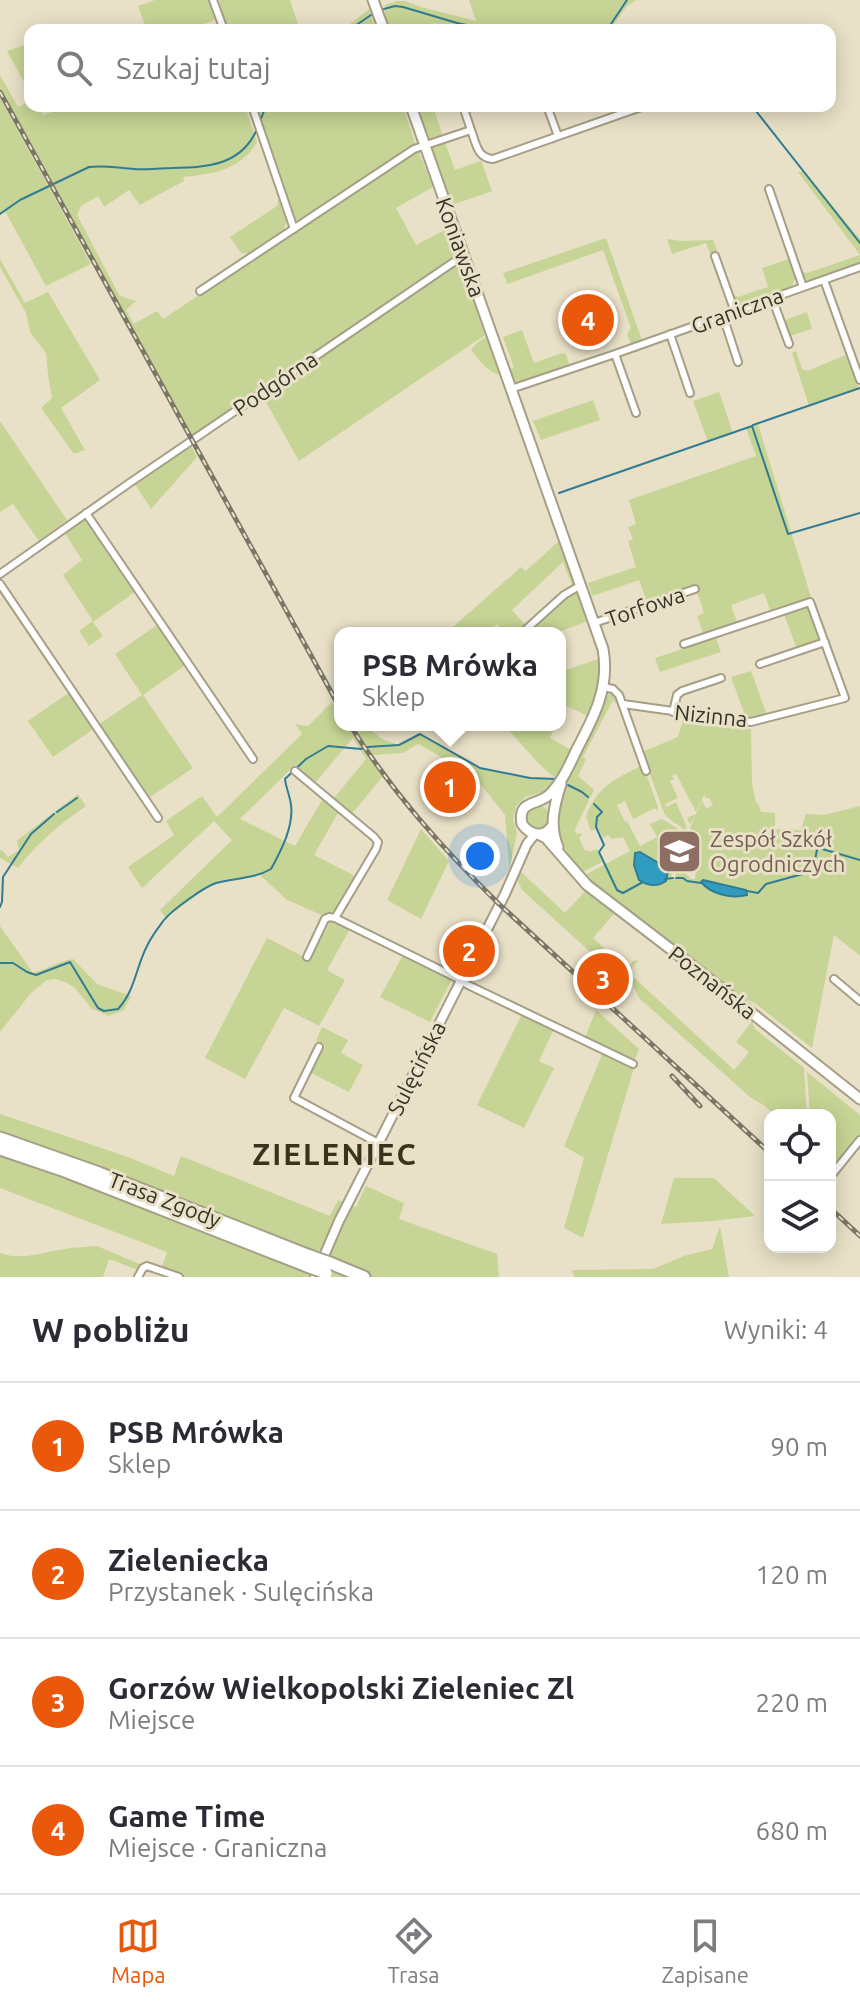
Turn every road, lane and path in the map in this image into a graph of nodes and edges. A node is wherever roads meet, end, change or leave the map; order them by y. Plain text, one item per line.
1 (213, 0) edge
2 (373, 0) edge
3 (222, 24) edge
4 (382, 24) edge
5 (254, 112) edge
6 (413, 112) edge
7 (465, 112) edge
8 (549, 112) edge
9 (627, 112) edge
10 (621, 114) joint
11 (471, 130) junction
12 (558, 136) junction
13 (425, 145) junction
14 (769, 189) dead end
15 (294, 229) junction
16 (464, 255) junction
17 (715, 256) dead end
18 (860, 267) edge
19 (824, 280) junction
20 (803, 287) junction
21 (200, 291) dead end
22 (772, 298) junction
23 (735, 312) junction
24 (723, 316) junction
25 (670, 334) junction
26 (789, 344) dead end
27 (615, 354) junction
28 (738, 362) dead end
29 (860, 380) edge
30 (511, 389) junction
31 (690, 393) dead end
32 (636, 413) dead end
33 (86, 513) junction
34 (0, 574) edge
35 (0, 584) edge
36 (581, 585) junction
37 (695, 589) dead end
38 (594, 623) junction
39 (529, 627) edge
40 (825, 642) junction
41 (684, 644) dead end
42 (760, 664) dead end
43 (721, 678) dead end
44 (604, 687) junction
45 (623, 704) junction
46 (673, 712) junction
47 (253, 759) dead end
48 (295, 771) dead end
49 (646, 771) dead end
50 (565, 774) junction
51 (539, 802) junction
52 (158, 818) dead end
53 (553, 822) junction
54 (523, 826) junction
55 (536, 834) junction
56 (519, 861) junction
57 (567, 864) junction
58 (335, 918) junction
59 (307, 957) dead end
60 (834, 979) dead end
61 (461, 980) junction
62 (860, 1001) edge
63 (319, 1047) dead end
64 (633, 1064) dead end
65 (860, 1099) edge
66 (0, 1138) edge
67 (860, 1140) edge
68 (378, 1143) junction
69 (0, 1149) edge
70 (836, 1170) edge
71 (308, 1261) junction
72 (326, 1273) edge
73 (138, 1277) edge
74 (179, 1277) edge
75 (364, 1277) edge

1 - 3 street
2 - 4 main road
5 - 15 street
6 - 13 main road, Koniawska
7 - 11 street
8 - 12 street
9 - 10 street
10 - 12 street
11 - 12 street
11 - 13 street
13 - 15 street
13 - 16 main road, Koniawska
14 - 20 street
15 - 21 street
16 - 30 main road, Koniawska
16 - 33 street, Podgórna
17 - 23 street
18 - 19 street, Graniczna
19 - 20 street, Graniczna
19 - 29 street
20 - 22 street, Graniczna
22 - 23 street, Graniczna
22 - 26 street
23 - 24 street, Graniczna
24 - 25 street, Graniczna
24 - 28 street
25 - 27 street, Graniczna
25 - 31 street
27 - 30 street, Graniczna
27 - 32 street
30 - 36 main road
33 - 34 street, Podgórna
33 - 47 street
35 - 52 street
36 - 38 main road
36 - 39 street
37 - 38 street, Torfowa
38 - 44 main road
40 - 41 street
40 - 42 street
40 - 46 street, Nizinna
43 - 46 street
44 - 45 street
44 - 50 main road
45 - 46 street, Nizinna
45 - 49 street
48 - 58 street
50 - 51 main road
50 - 53 main road
51 - 53 main road
51 - 54 main road
53 - 55 main road
53 - 57 main road, Poznańska
54 - 55 main road
54 - 56 street, Sulęcińska
55 - 56 street, Sulęcińska
55 - 57 main road, Poznańska
56 - 61 street, Sulęcińska
57 - 65 main road, Poznańska
58 - 59 street
58 - 61 street
60 - 62 street
61 - 64 street
61 - 68 street, Sulęcińska
63 - 68 street
66 - 71 highway, Trasa Zgody
67 - 70 street
68 - 72 street, Sulęcińska
69 - 71 highway, Trasa Zgody
71 - 72 highway, Trasa Zgody, bridge
72 - 75 highway, Trasa Zgody
73 - 74 street

